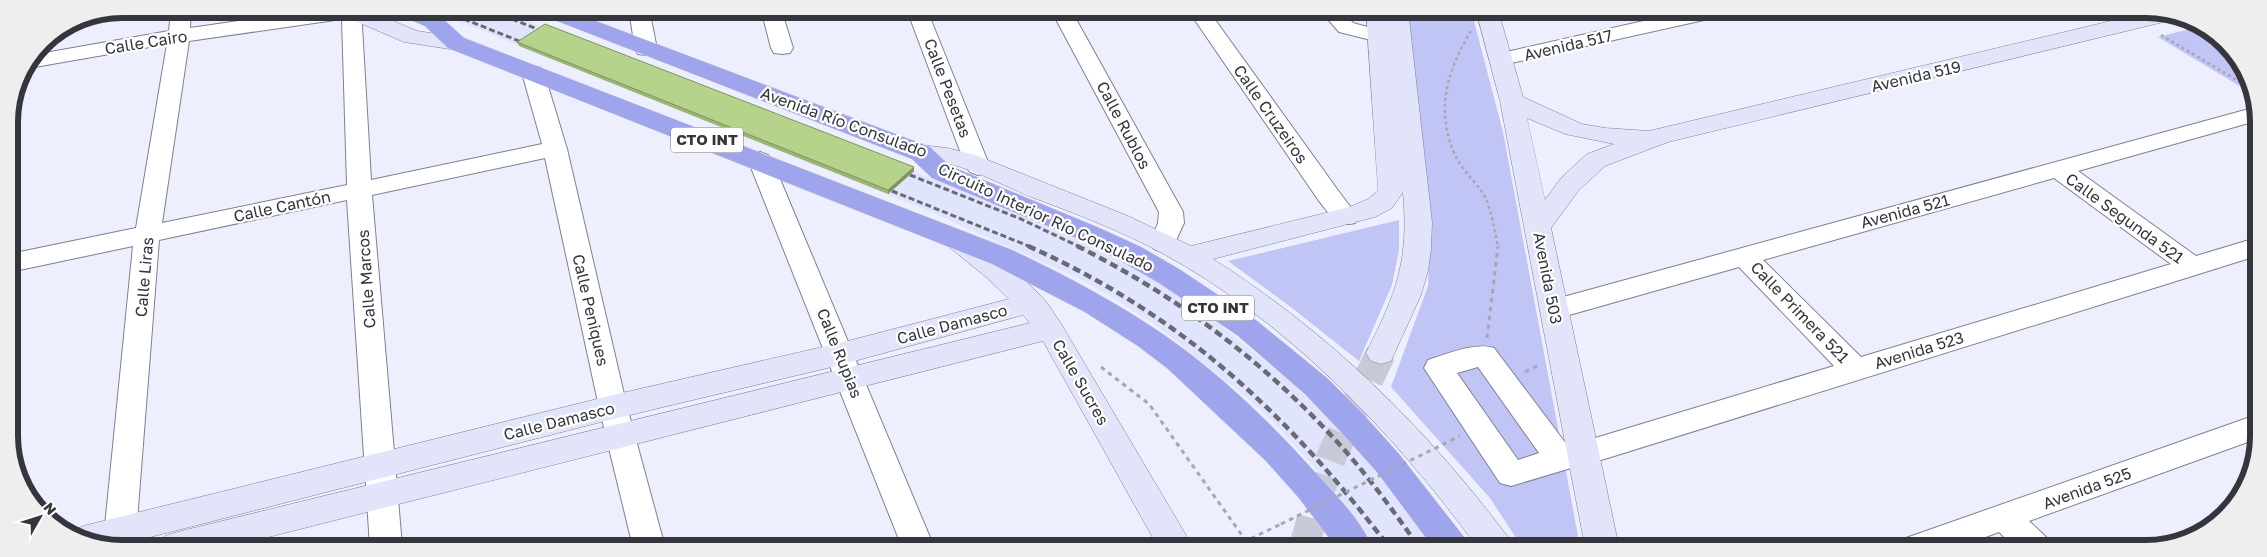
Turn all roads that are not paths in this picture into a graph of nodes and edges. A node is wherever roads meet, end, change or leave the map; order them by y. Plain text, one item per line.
1 (180, 18) edge
2 (297, 18) edge
3 (350, 18) edge
4 (368, 18) edge
5 (426, 18) edge
6 (566, 18) edge
7 (641, 18) edge
8 (773, 18) edge
9 (920, 18) edge
10 (1065, 18) edge
11 (1204, 18) edge
12 (1337, 18) edge
13 (1378, 18) edge
14 (1398, 18) edge
15 (1489, 18) edge
16 (1686, 18) edge
17 (2151, 18) edge
18 (179, 36) junction
19 (1379, 36) junction
20 (456, 43) junction
21 (782, 48) dead end
22 (646, 49) junction
23 (1502, 59) junction
24 (37, 61) edge
25 (533, 73) junction
26 (1512, 101) junction
27 (2249, 116) edge
28 (1660, 136) junction
29 (555, 149) junction
30 (921, 153) junction
31 (760, 160) junction
32 (978, 167) junction
33 (2058, 169) junction
34 (359, 190) junction
35 (1346, 217) junction
36 (1538, 227) junction
37 (147, 235) junction
38 (957, 240) junction
39 (1163, 243) junction
40 (2250, 249) edge
41 (1188, 256) junction
42 (1744, 256) junction
43 (18, 261) edge
44 (2193, 267) junction
45 (1031, 303) junction
46 (1555, 309) junction
47 (1050, 329) junction
48 (1381, 353) tunnel mouth
49 (845, 367) junction
50 (1856, 369) junction
51 (1505, 383) joint
52 (617, 421) junction
53 (2250, 429) edge
54 (1582, 454) junction
55 (382, 481) junction
56 (2004, 517) junction
57 (106, 538) edge
58 (120, 538) edge
59 (1172, 539) edge
60 (1350, 539) edge
61 (1447, 539) edge
62 (1490, 539) edge
63 (1600, 539) edge
64 (1942, 539) edge
65 (2027, 539) edge
66 (196, 540) edge
67 (386, 540) edge
68 (647, 540) edge
69 (915, 540) edge

1 - 18 street, Calle Liras
2 - 18 street, Calle Cairo
3 - 34 street, Calle Marcos
4 - 20 street, CTO INT
5 - 20 highway, CTO INT
6 - 22 highway, Avenida Río Consulado / CTO INT
7 - 22 street
8 - 21 street
9 - 32 street, Calle Pesetas
10 - 39 street, Calle Rublos
11 - 35 street, Calle Cruzeiros
12 - 19 street
13 - 19 street
14 - 48 street
15 - 23 street, Avenida 503
16 - 23 street, Avenida 517
17 - 28 street, Avenida 519
18 - 24 street, Calle Cairo
18 - 37 street, Calle Liras
19 - 35 street
20 - 25 highway, CTO INT
22 - 30 highway, Avenida Río Consulado / CTO INT
23 - 26 street, Avenida 503
25 - 29 street, Calle Peniques
25 - 31 highway, CTO INT
26 - 28 street, Avenida 519
26 - 36 street, Avenida 503
27 - 33 street, Avenida 521
28 - 36 street, Avenida 519
29 - 34 street, Calle Cantón
29 - 52 street, Calle Peniques
30 - 32 street, Avenida Río Consulado / CTO INT
30 - 61 highway, Circuito Interior Río Consulado / CTO INT
31 - 38 highway, CTO INT
31 - 49 street, Calle Rupias
32 - 39 street, Avenida Río Consulado / CTO INT
33 - 42 street, Avenida 521
33 - 44 street, Calle Segunda 521
34 - 37 street, Calle Cantón
34 - 55 street, Calle Marcos
35 - 41 street
36 - 46 street, Avenida 503
37 - 43 street, Calle Cantón
37 - 58 street, Calle Liras
38 - 45 street, Calle Sucres / CTO INT
38 - 60 highway, CTO INT
39 - 41 street, Avenida Río Consulado / CTO INT
40 - 44 street, Avenida 523
41 - 62 street, Avenida Río Consulado / CTO INT
42 - 46 street, Avenida 521
42 - 50 street, Calle Primera 521
44 - 50 street, Avenida 523
45 - 47 street, Calle Sucres / CTO INT
45 - 49 street, Calle Damasco
46 - 54 street, Avenida 503
47 - 49 street, Calle Damasco
47 - 59 street, Calle Sucres / CTO INT
49 - 52 street, Calle Damasco
49 - 69 street, Calle Rupias
50 - 54 street, Avenida 523
51 - 51 street
52 - 55 street, Calle Damasco
52 - 68 street, Calle Peniques
53 - 56 street, Avenida 525
54 - 63 street, Avenida 503
55 - 58 street, Calle Damasco
55 - 66 street, Calle Damasco
55 - 67 street, Calle Marcos
56 - 64 street, Avenida 525
56 - 65 street
57 - 58 street, Calle Damasco

